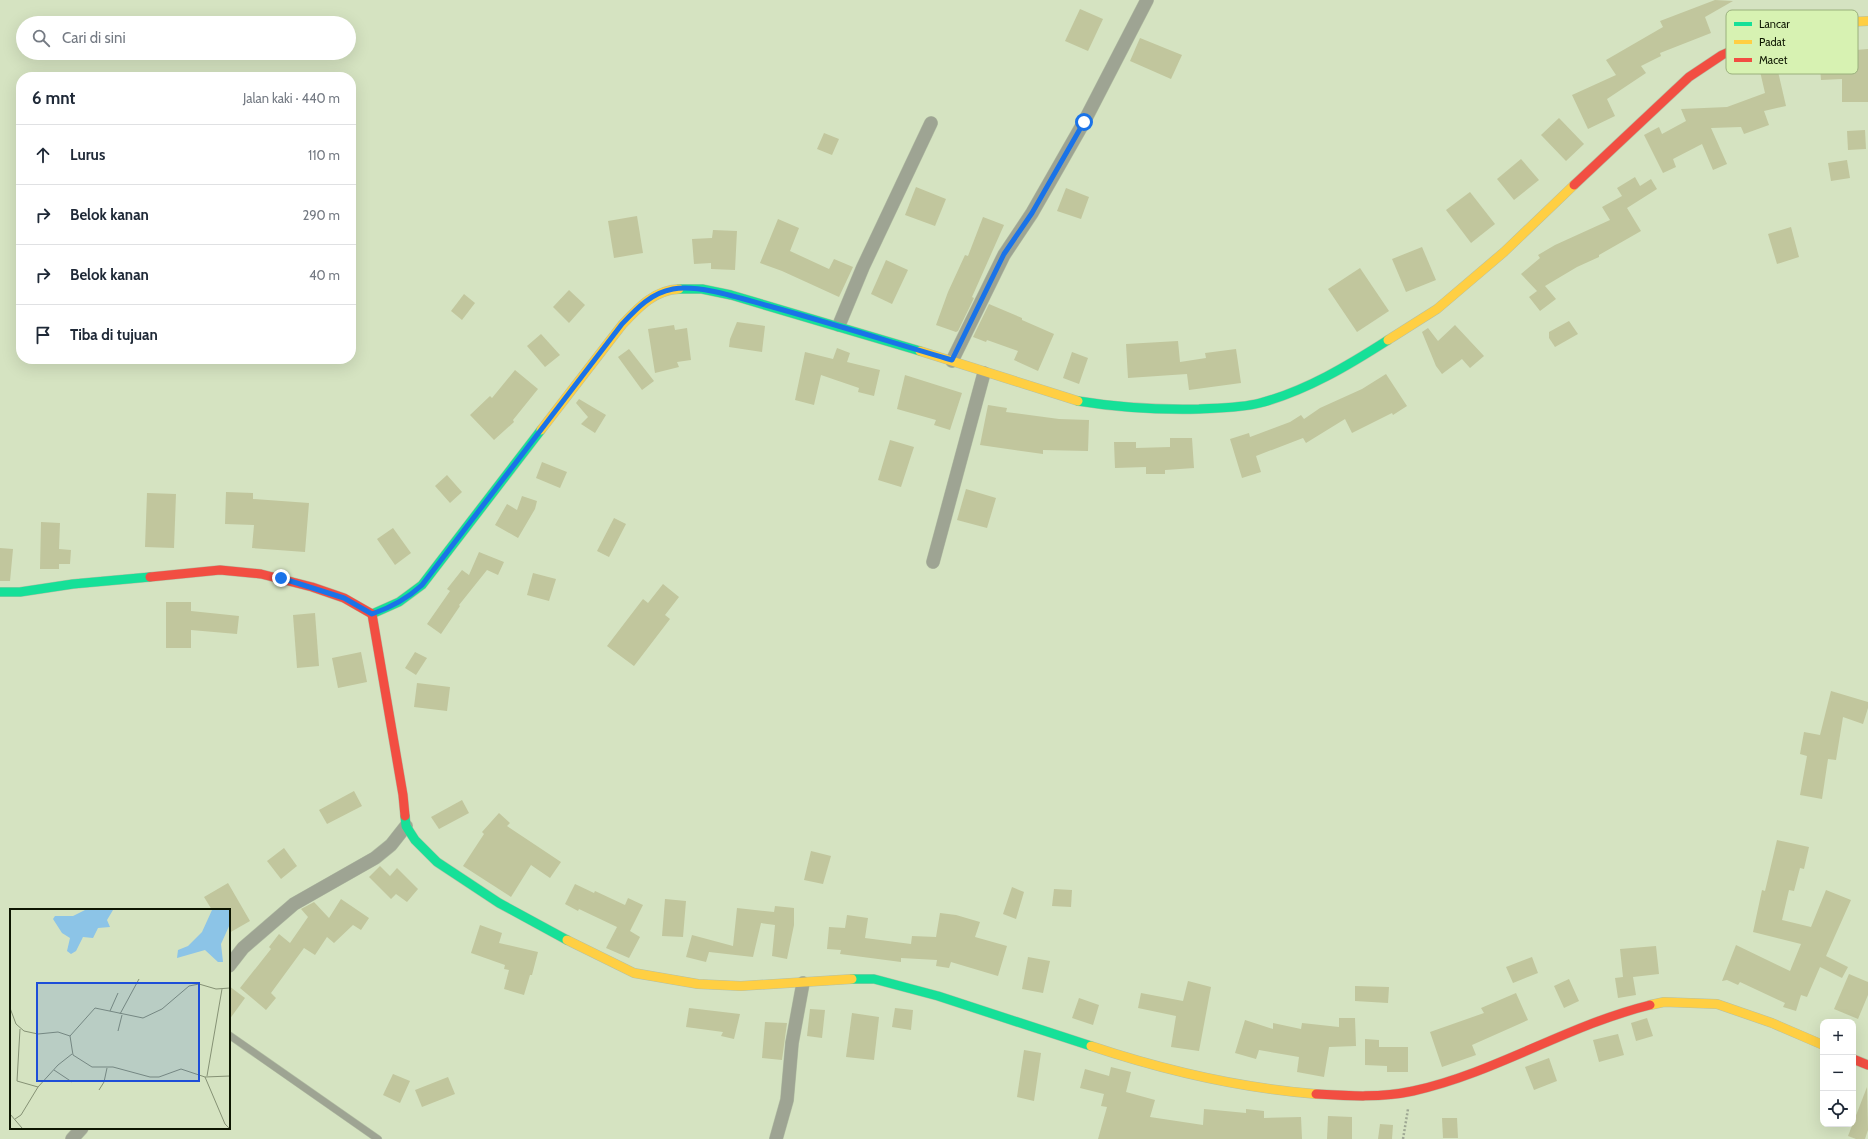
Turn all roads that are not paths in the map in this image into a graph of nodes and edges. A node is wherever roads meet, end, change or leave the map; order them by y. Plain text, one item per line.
1 (1147, 0) edge
2 (1868, 21) edge
3 (1858, 22) edge
4 (1726, 53) edge
5 (931, 123) dead end
6 (839, 325) junction
7 (952, 360) junction
8 (984, 373) junction
9 (933, 562) dead end
10 (0, 592) edge
11 (372, 614) junction
12 (406, 826) junction
13 (230, 965) edge
14 (803, 983) junction
15 (230, 1036) edge
16 (1820, 1044) edge
17 (1856, 1060) edge
18 (1868, 1065) edge
19 (81, 1129) edge
20 (72, 1139) edge
21 (378, 1139) edge
22 (776, 1139) edge

1 - 7 street
2 - 3 street
4 - 8 street
5 - 6 street
6 - 7 street
6 - 11 street
7 - 8 street
8 - 9 street
10 - 11 street
11 - 12 street
12 - 13 street
12 - 14 street
14 - 16 street
14 - 22 street
15 - 21 lane
17 - 18 street
19 - 20 street

